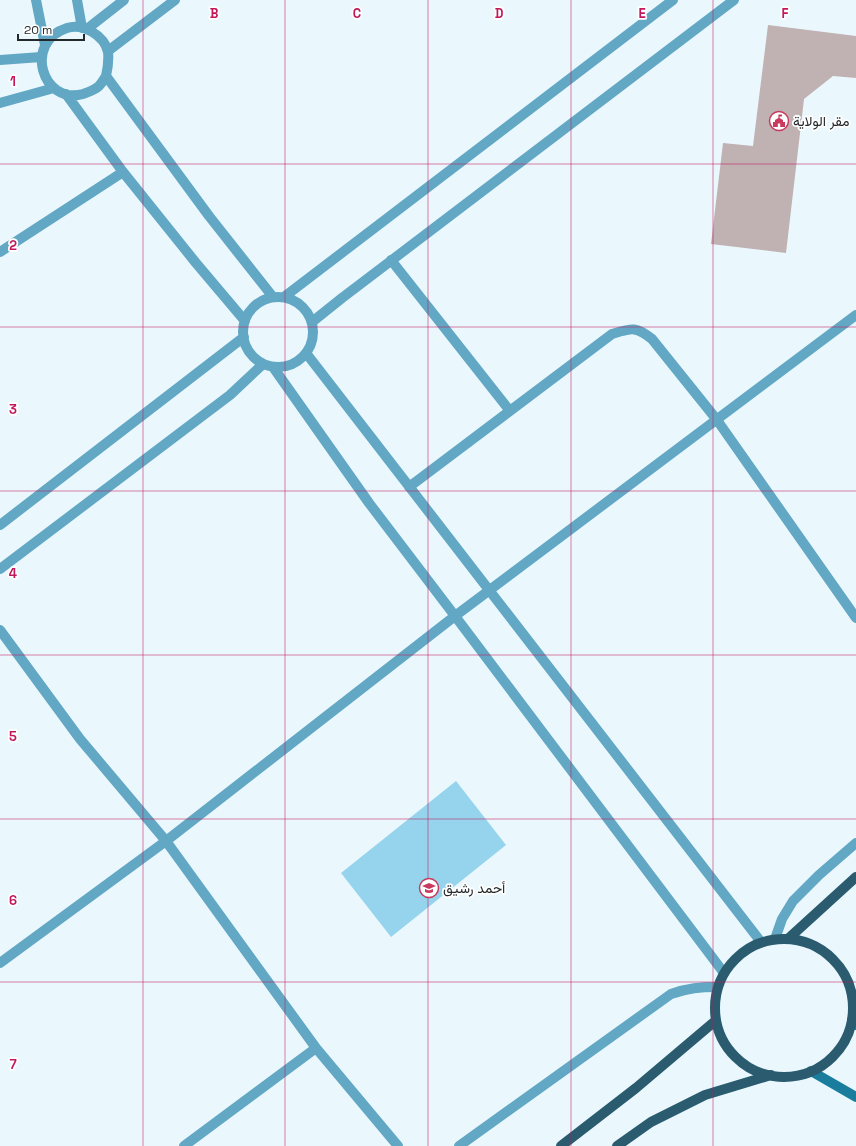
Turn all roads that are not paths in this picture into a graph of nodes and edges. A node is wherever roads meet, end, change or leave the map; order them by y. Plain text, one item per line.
1 (36, 0) edge
2 (77, 0) edge
3 (124, 0) edge
4 (175, 0) edge
5 (673, 0) edge
6 (730, 1) edge
7 (85, 28) junction
8 (45, 45) junction
9 (108, 51) junction
10 (41, 57) junction
11 (0, 60) edge
12 (106, 76) junction
13 (54, 88) junction
14 (66, 94) junction
15 (0, 103) edge
16 (123, 172) junction
17 (0, 252) edge
18 (391, 260) junction
19 (273, 297) junction
20 (284, 298) junction
21 (856, 315) edge
22 (245, 321) junction
23 (312, 322) junction
24 (244, 337) junction
25 (306, 353) junction
26 (268, 365) junction
27 (510, 411) junction
28 (717, 420) junction
29 (409, 487) junction
30 (0, 525) edge
31 (0, 569) edge
32 (489, 590) junction
33 (455, 616) junction
34 (856, 618) edge
35 (0, 630) edge
36 (166, 841) junction
37 (856, 843) edge
38 (856, 877) edge
39 (789, 938) junction
40 (775, 939) junction
41 (761, 942) junction
42 (0, 963) edge
43 (724, 973) junction
44 (718, 988) junction
45 (854, 994) edge
46 (714, 1022) junction
47 (854, 1023) edge
48 (316, 1048) junction
49 (811, 1071) junction
50 (771, 1075) junction
51 (856, 1097) edge
52 (184, 1146) edge
53 (398, 1146) edge
54 (460, 1146) edge
55 (561, 1146) edge
56 (617, 1146) edge

1 - 8 street
2 - 7 street
3 - 7 street
4 - 9 street
5 - 20 street
6 - 18 street
7 - 8 street
7 - 9 street
8 - 10 street
9 - 12 street
10 - 11 street
10 - 13 street
12 - 14 street
12 - 19 street
13 - 14 street
13 - 15 street
14 - 16 street
16 - 17 street
16 - 22 street
18 - 23 street
18 - 27 street
19 - 20 street
19 - 22 street
20 - 23 street
21 - 28 street
22 - 24 street
23 - 25 street
24 - 26 street
24 - 30 street
25 - 26 street
25 - 29 street
26 - 31 street
26 - 33 street
27 - 28 street
27 - 29 street
28 - 32 street
28 - 34 street
29 - 32 street
32 - 33 street
32 - 41 street
33 - 36 street
33 - 43 street
35 - 36 street
36 - 42 street
36 - 48 street
37 - 40 street
38 - 39 main road
39 - 40 main road
39 - 45 main road
40 - 41 main road
41 - 43 main road
43 - 44 main road
44 - 46 main road
44 - 54 street
45 - 47 main road
46 - 50 main road
46 - 55 main road
47 - 49 main road
48 - 52 street
48 - 53 street
49 - 50 main road
49 - 51 street
50 - 56 main road

